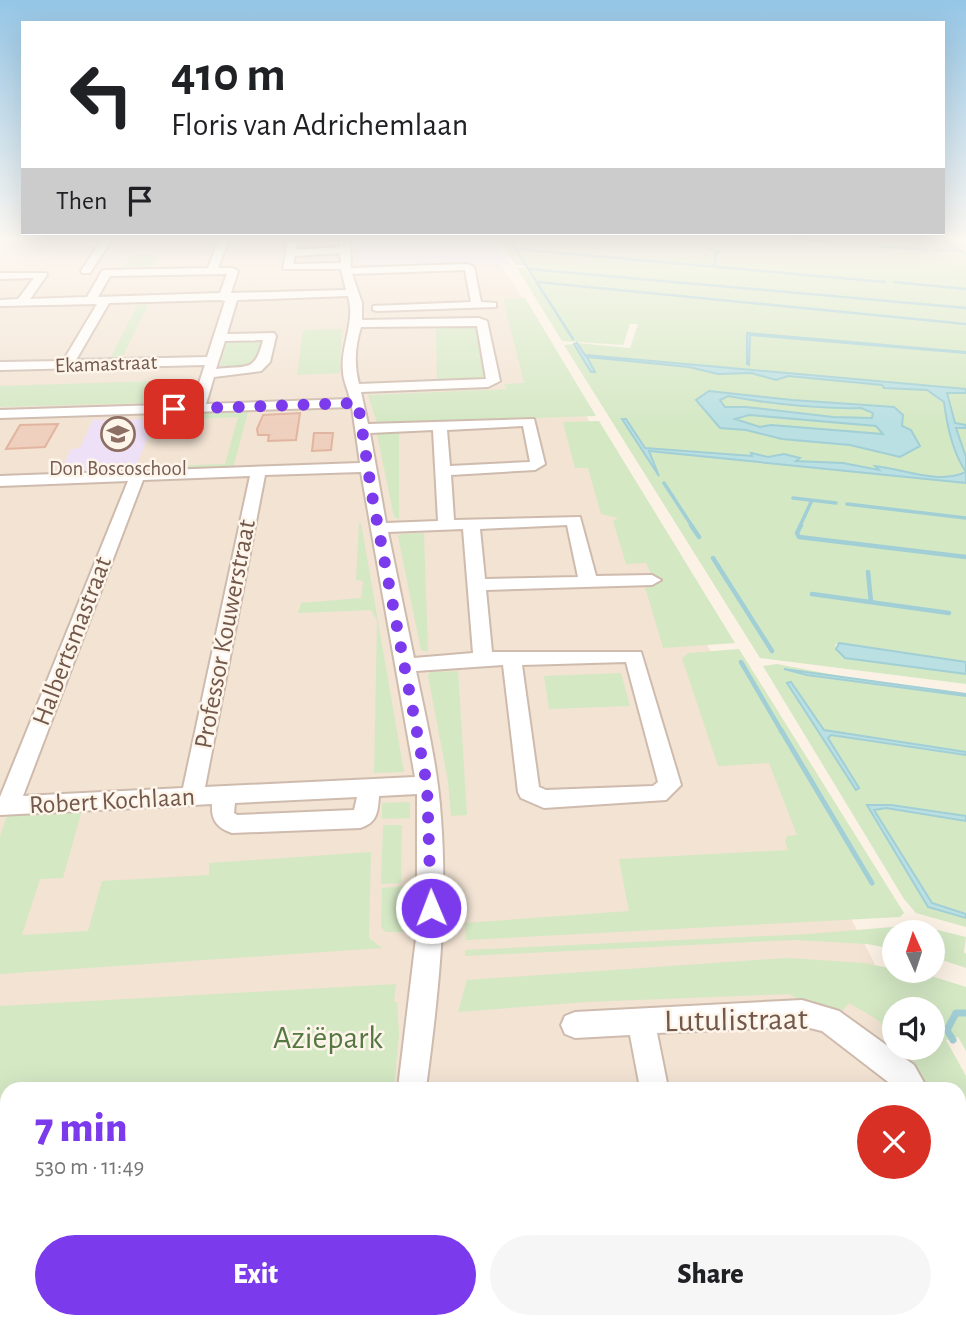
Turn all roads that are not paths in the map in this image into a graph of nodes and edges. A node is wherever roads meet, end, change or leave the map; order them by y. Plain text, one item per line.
1 (90, 301) edge
2 (104, 301) edge
3 (227, 301) edge
4 (354, 301) edge
5 (22, 302) joint
6 (0, 303) edge
7 (492, 305) dead end
8 (414, 307) junction
9 (377, 308) dead end
10 (415, 323) junction
11 (356, 324) junction
12 (220, 338) junction
13 (67, 365) junction
14 (0, 366) edge
15 (210, 367) junction
16 (227, 372) junction
17 (251, 377) dead end
18 (356, 396) junction
19 (198, 408) junction
20 (0, 414) edge
21 (528, 422) joint
22 (440, 426) junction
23 (360, 429) junction
24 (367, 467) junction
25 (442, 471) junction
26 (258, 472) junction
27 (137, 476) junction
28 (3, 485) edge
29 (471, 524) junction
30 (446, 525) junction
31 (379, 528) junction
32 (652, 580) dead end
33 (588, 581) junction
34 (475, 585) junction
35 (483, 659) junction
36 (512, 660) junction
37 (405, 665) junction
38 (427, 785) junction
39 (192, 796) junction
40 (4, 806) edge
41 (641, 1023) junction
42 (575, 1025) dead end
43 (413, 1082) edge
44 (653, 1082) edge
45 (909, 1082) edge

1 - 5 street
2 - 13 street
3 - 12 street
4 - 11 street
5 - 6 street
7 - 8 street
8 - 9 street
8 - 10 street
10 - 11 street
10 - 18 street
11 - 18 street
12 - 15 street
12 - 16 street
13 - 14 street, Ekamastraat
13 - 15 street, Ekamastraat
15 - 16 street, Ekamastraat
15 - 19 street
16 - 17 street
18 - 19 street
18 - 23 street
19 - 20 street
21 - 22 street
21 - 25 street
22 - 23 street
22 - 25 street
23 - 24 street
24 - 26 street
24 - 31 street
25 - 30 street
26 - 27 street
26 - 39 street, Professor Kouwerstraat
27 - 28 street
27 - 40 street, Halbertsmastraat
29 - 30 street
29 - 33 street
29 - 34 street
30 - 31 street
31 - 37 street
32 - 33 street
33 - 34 street
34 - 35 street
35 - 36 street
35 - 37 street
36 - 36 street
37 - 38 street
38 - 39 street, Robert Kochlaan
38 - 43 street
39 - 40 street, Robert Kochlaan
41 - 42 street, Lutulistraat
41 - 44 street
41 - 45 street, Lutulistraat

